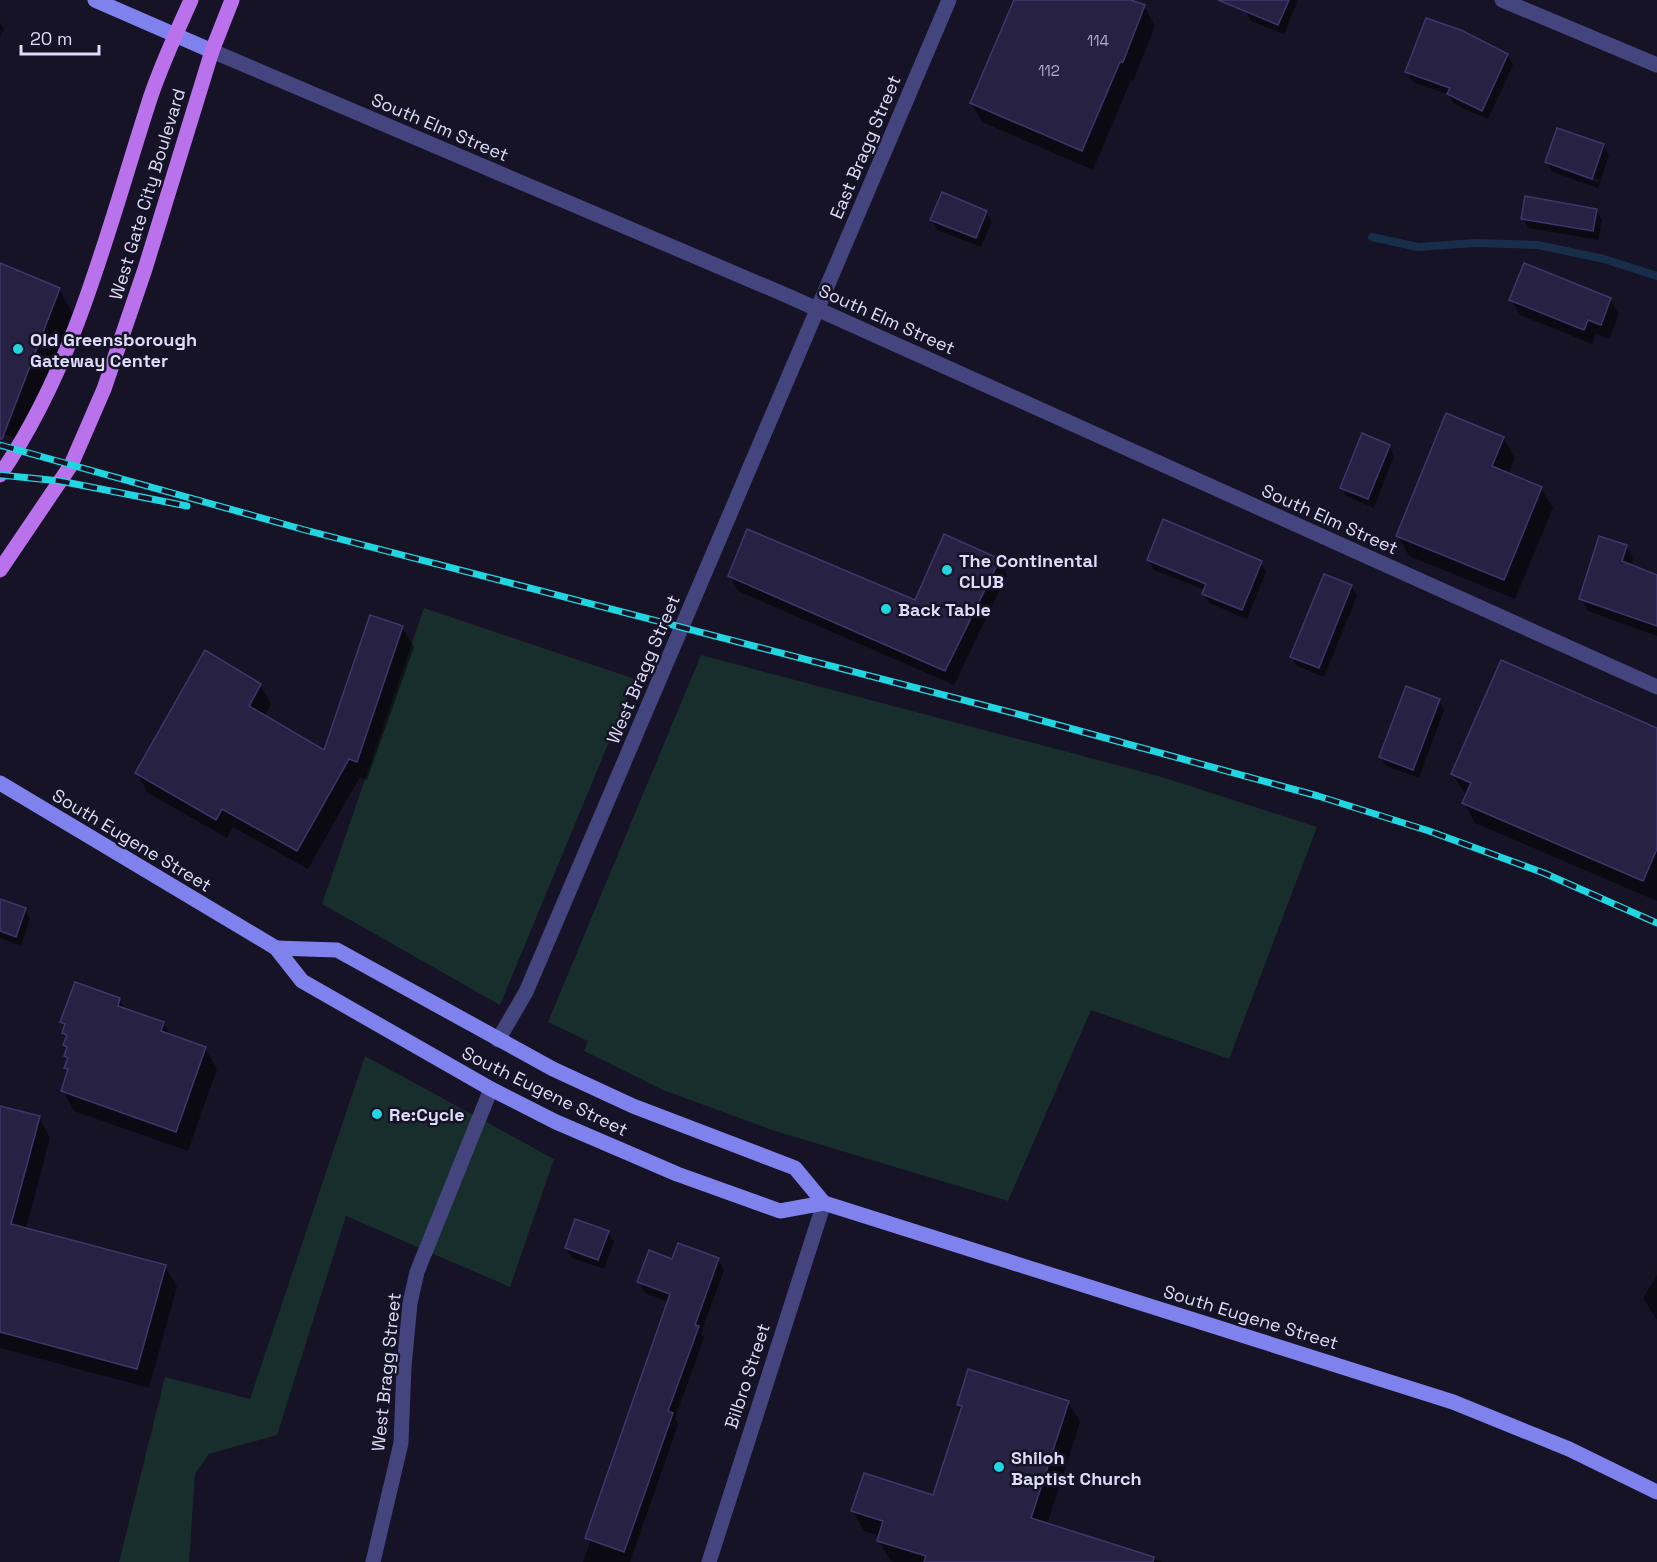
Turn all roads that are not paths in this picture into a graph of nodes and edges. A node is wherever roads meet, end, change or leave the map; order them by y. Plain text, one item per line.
1 (95, 0) edge
2 (191, 0) edge
3 (232, 0) edge
4 (948, 0) edge
5 (1502, 0) edge
6 (176, 34) junction
7 (212, 51) junction
8 (1657, 65) edge
9 (818, 310) junction
10 (0, 475) edge
11 (0, 570) edge
12 (1657, 687) edge
13 (0, 783) edge
14 (276, 948) junction
15 (498, 1040) junction
16 (491, 1089) junction
17 (824, 1203) junction
18 (1657, 1492) edge
19 (373, 1562) edge
20 (709, 1562) edge

1 - 6 main road, South Elm Street
2 - 6 main road, West Gate City Boulevard
3 - 7 main road, West Gate City Boulevard
4 - 9 street, East Bragg Street
5 - 8 street
6 - 7 main road, South Elm Street
6 - 10 main road, West Gate City Boulevard
7 - 9 street, South Elm Street
7 - 11 main road, West Gate City Boulevard
9 - 12 street, South Elm Street
9 - 15 street, West Bragg Street
13 - 14 main road, South Eugene Street
14 - 15 main road, South Eugene Street
14 - 16 main road, South Eugene Street
15 - 17 main road, South Eugene Street
16 - 17 main road, South Eugene Street
16 - 19 street, West Bragg Street
17 - 18 main road, South Eugene Street
17 - 20 street, Bilbro Street

